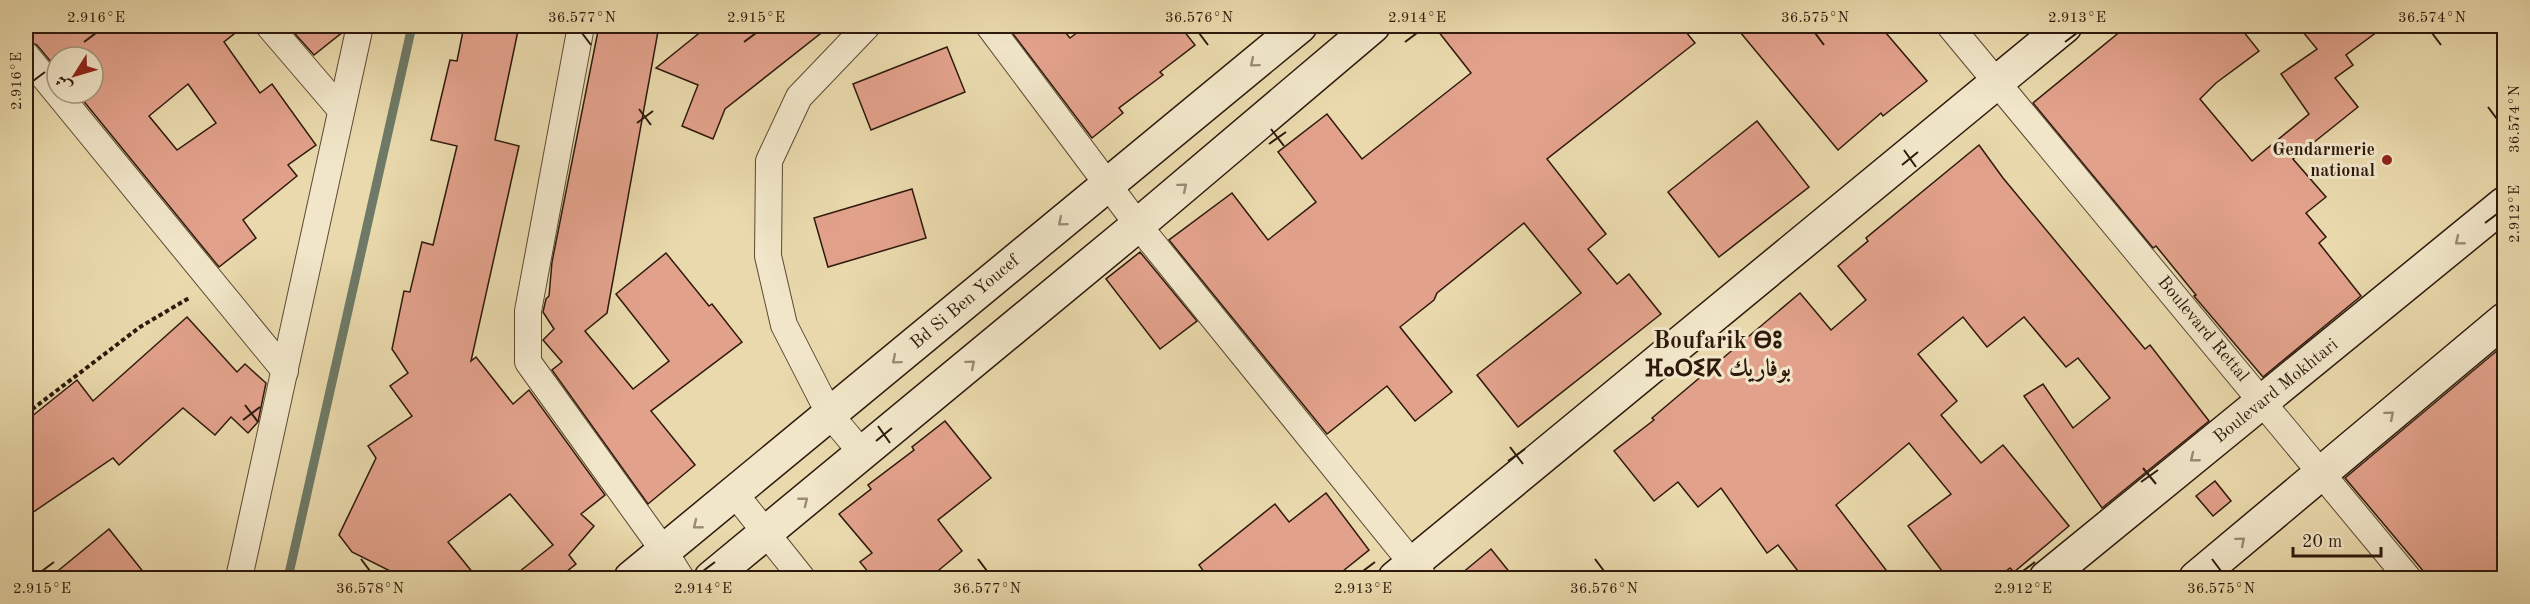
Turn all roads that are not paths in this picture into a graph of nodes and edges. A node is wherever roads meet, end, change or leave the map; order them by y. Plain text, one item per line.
1 (269, 26) edge
2 (360, 26) edge
3 (581, 26) edge
4 (867, 26) edge
5 (990, 26) edge
6 (1300, 26) edge
7 (1317, 26) edge
8 (1373, 26) edge
9 (1950, 26) edge
10 (2065, 26) edge
11 (1340, 53) junction
12 (26, 55) edge
13 (1996, 81) junction
14 (341, 110) junction
15 (1107, 185) junction
16 (2505, 204) edge
17 (1138, 225) junction
18 (2505, 320) edge
19 (285, 371) junction
20 (2263, 402) junction
21 (830, 415) junction
22 (863, 454) junction
23 (2322, 473) junction
24 (735, 494) junction
25 (765, 533) junction
26 (664, 551) junction
27 (1410, 574) edge
28 (239, 579) edge
29 (631, 579) edge
30 (681, 579) edge
31 (711, 579) edge
32 (802, 579) edge
33 (2046, 579) edge
34 (2196, 579) edge
35 (2408, 579) edge

1 - 14 street
2 - 14 street
3 - 26 street
4 - 21 street
5 - 15 street
6 -> 15 street, Bd Si Ben Youcef
7 - 11 street
8 - 11 street
9 - 13 street, Boulevard Rettal
10 - 13 street
17 -> 11 street
12 - 19 street
13 - 20 street, Boulevard Rettal
13 - 27 street
14 - 19 street
15 - 17 street
15 -> 21 street, Bd Si Ben Youcef
16 -> 20 street, Boulevard Mokhtari
22 -> 17 street
17 - 27 street
23 -> 18 street
19 - 28 street
20 - 23 street, Boulevard Rettal
20 -> 33 street, Boulevard Mokhtari
21 - 22 street
21 - 24 street, Bd Si Ben Youcef
25 -> 22 street
34 -> 23 street
23 - 35 street, Boulevard Rettal
24 - 25 street
24 -> 26 street, Bd Si Ben Youcef
25 - 31 street
25 - 32 street
26 - 29 street, Bd Si Ben Youcef
26 - 30 street

